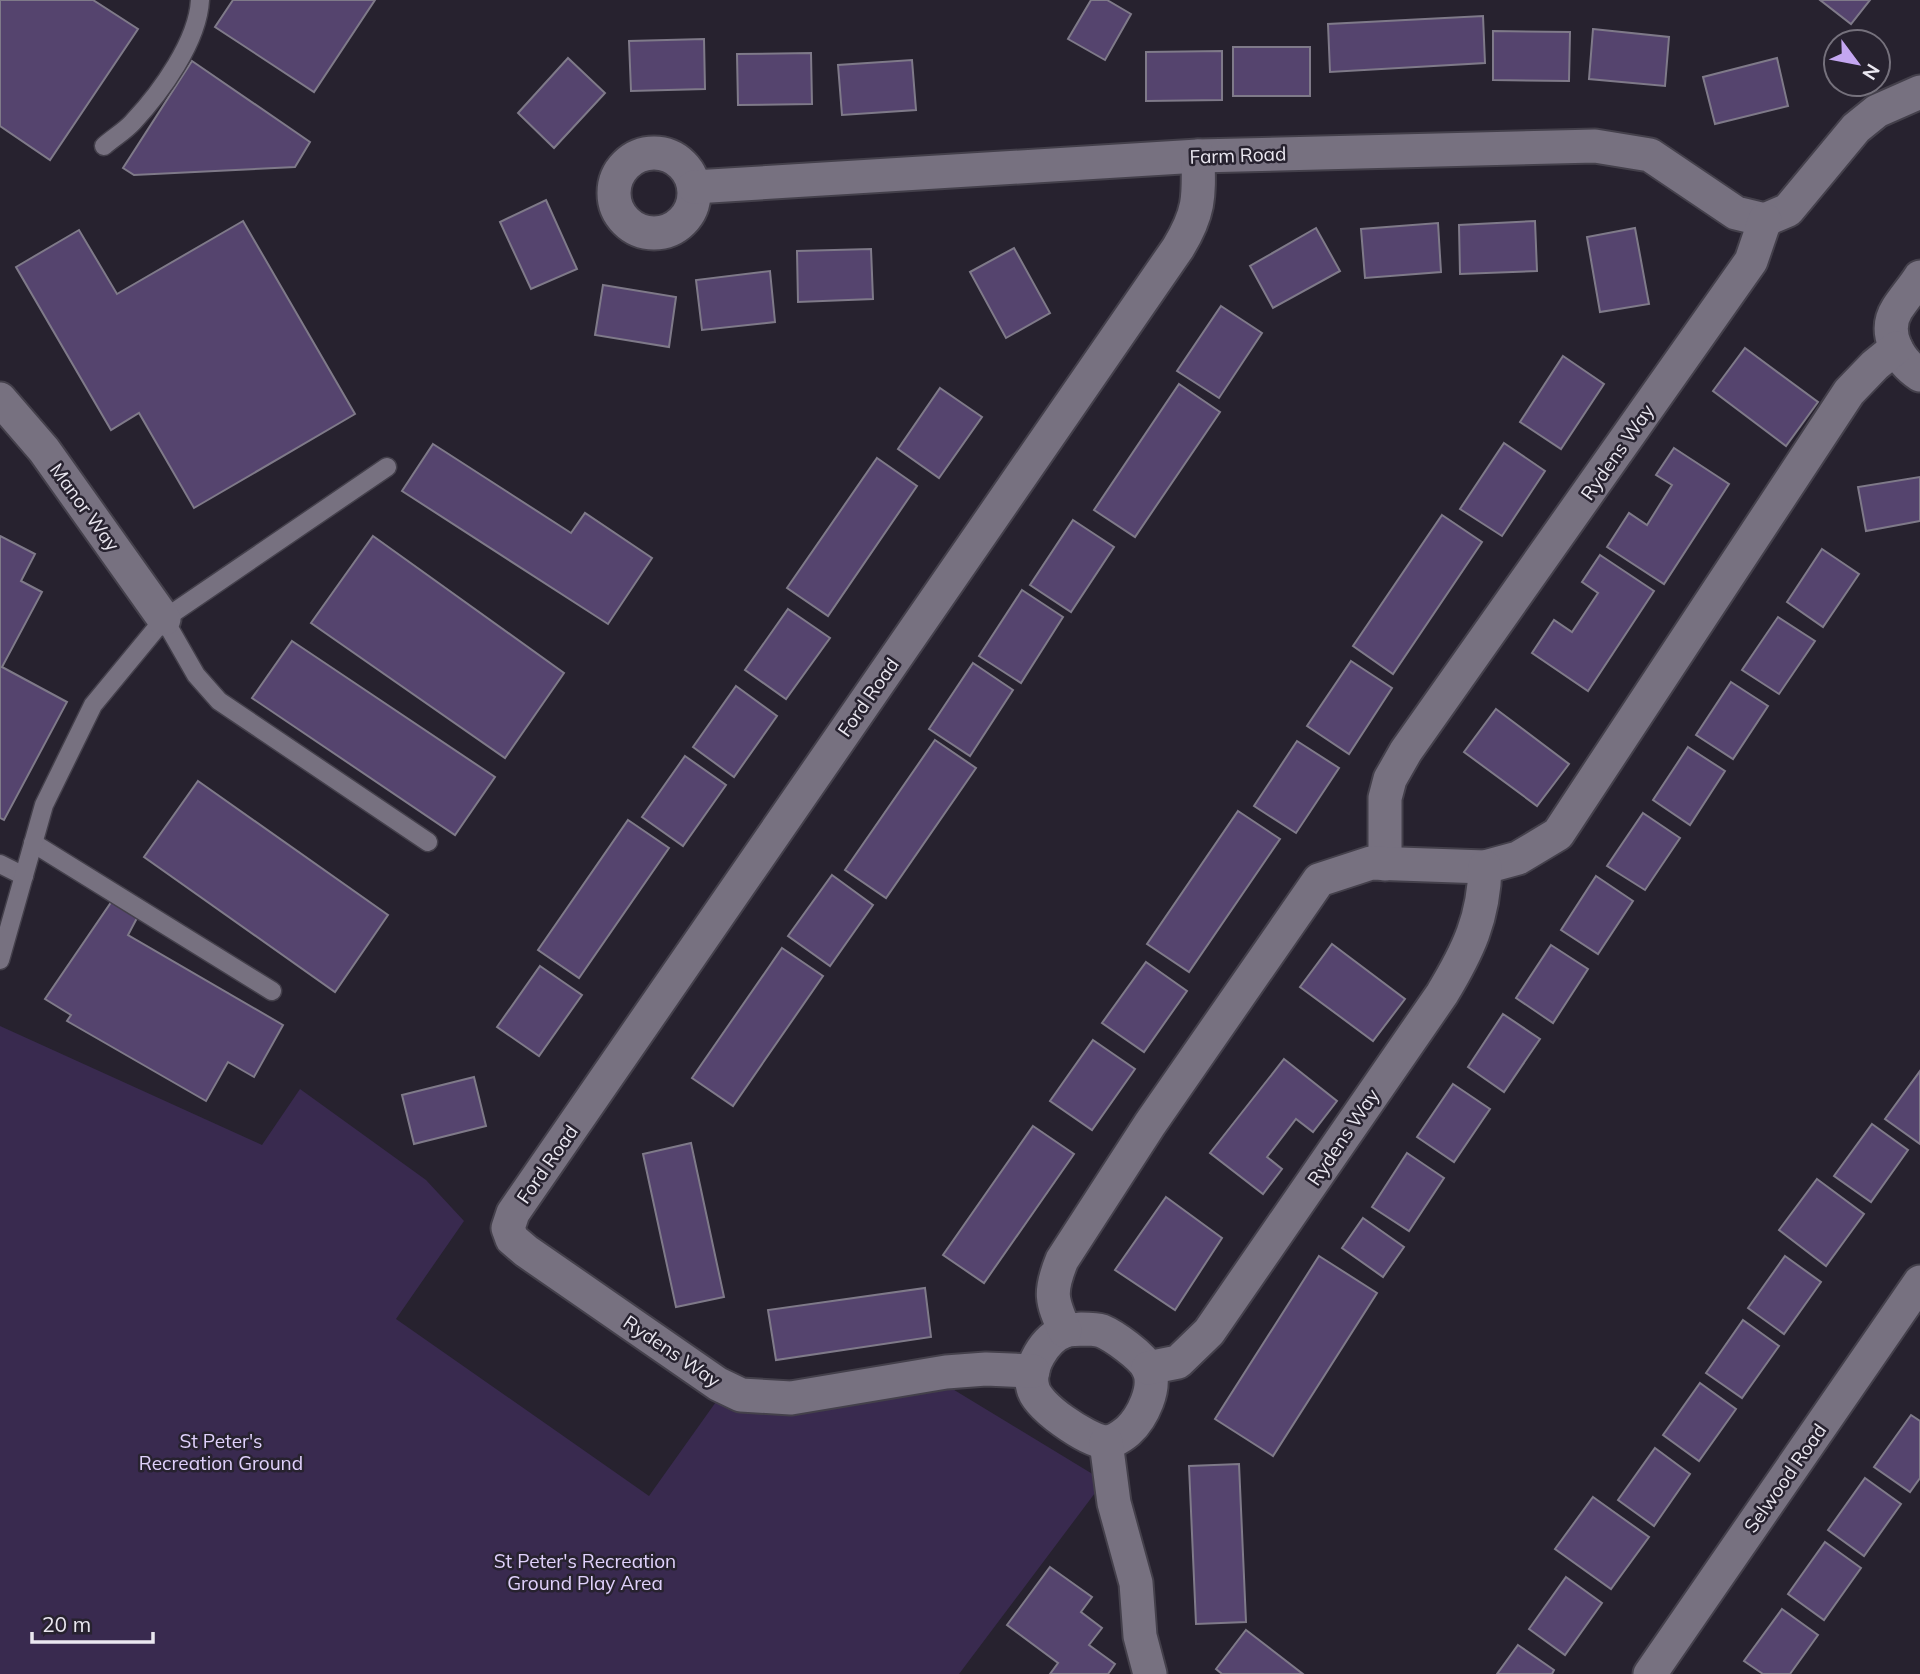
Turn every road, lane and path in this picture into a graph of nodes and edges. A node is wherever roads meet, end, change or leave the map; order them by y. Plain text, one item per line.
1 (200, 0) edge
2 (1920, 92) edge
3 (104, 146) dead end
4 (1198, 156) junction
5 (694, 187) dead end
6 (1765, 220) junction
7 (1920, 277) edge
8 (1896, 348) junction
9 (1920, 375) edge
10 (0, 399) edge
11 (387, 467) dead end
12 (164, 619) junction
13 (428, 842) dead end
14 (33, 843) junction
15 (0, 864) edge
16 (1385, 864) junction
17 (1485, 867) junction
18 (24, 876) junction
19 (0, 960) edge
20 (272, 991) dead end
21 (508, 1228) joint
22 (1920, 1282) edge
23 (1065, 1331) junction
24 (1148, 1368) junction
25 (1032, 1371) junction
26 (1106, 1442) junction
27 (1150, 1674) edge
28 (1650, 1674) edge

1 - 3 lane
2 - 6 street
4 - 5 street, Farm Road
4 - 6 street, Farm Road
4 - 21 street, Ford Road
6 - 16 street, Rydens Way
7 - 8 street
8 - 9 street
8 - 17 street
10 - 12 street, Manor Way
11 - 12 lane
12 - 13 lane
12 - 14 lane
14 - 18 lane
14 - 20 lane
15 - 18 lane
16 - 17 street
16 - 23 street
17 - 24 street, Rydens Way
18 - 19 lane
21 - 25 street, Rydens Way
22 - 28 street, Selwood Road
23 - 24 street
23 - 25 street
24 - 26 street
25 - 26 street
26 - 27 street

